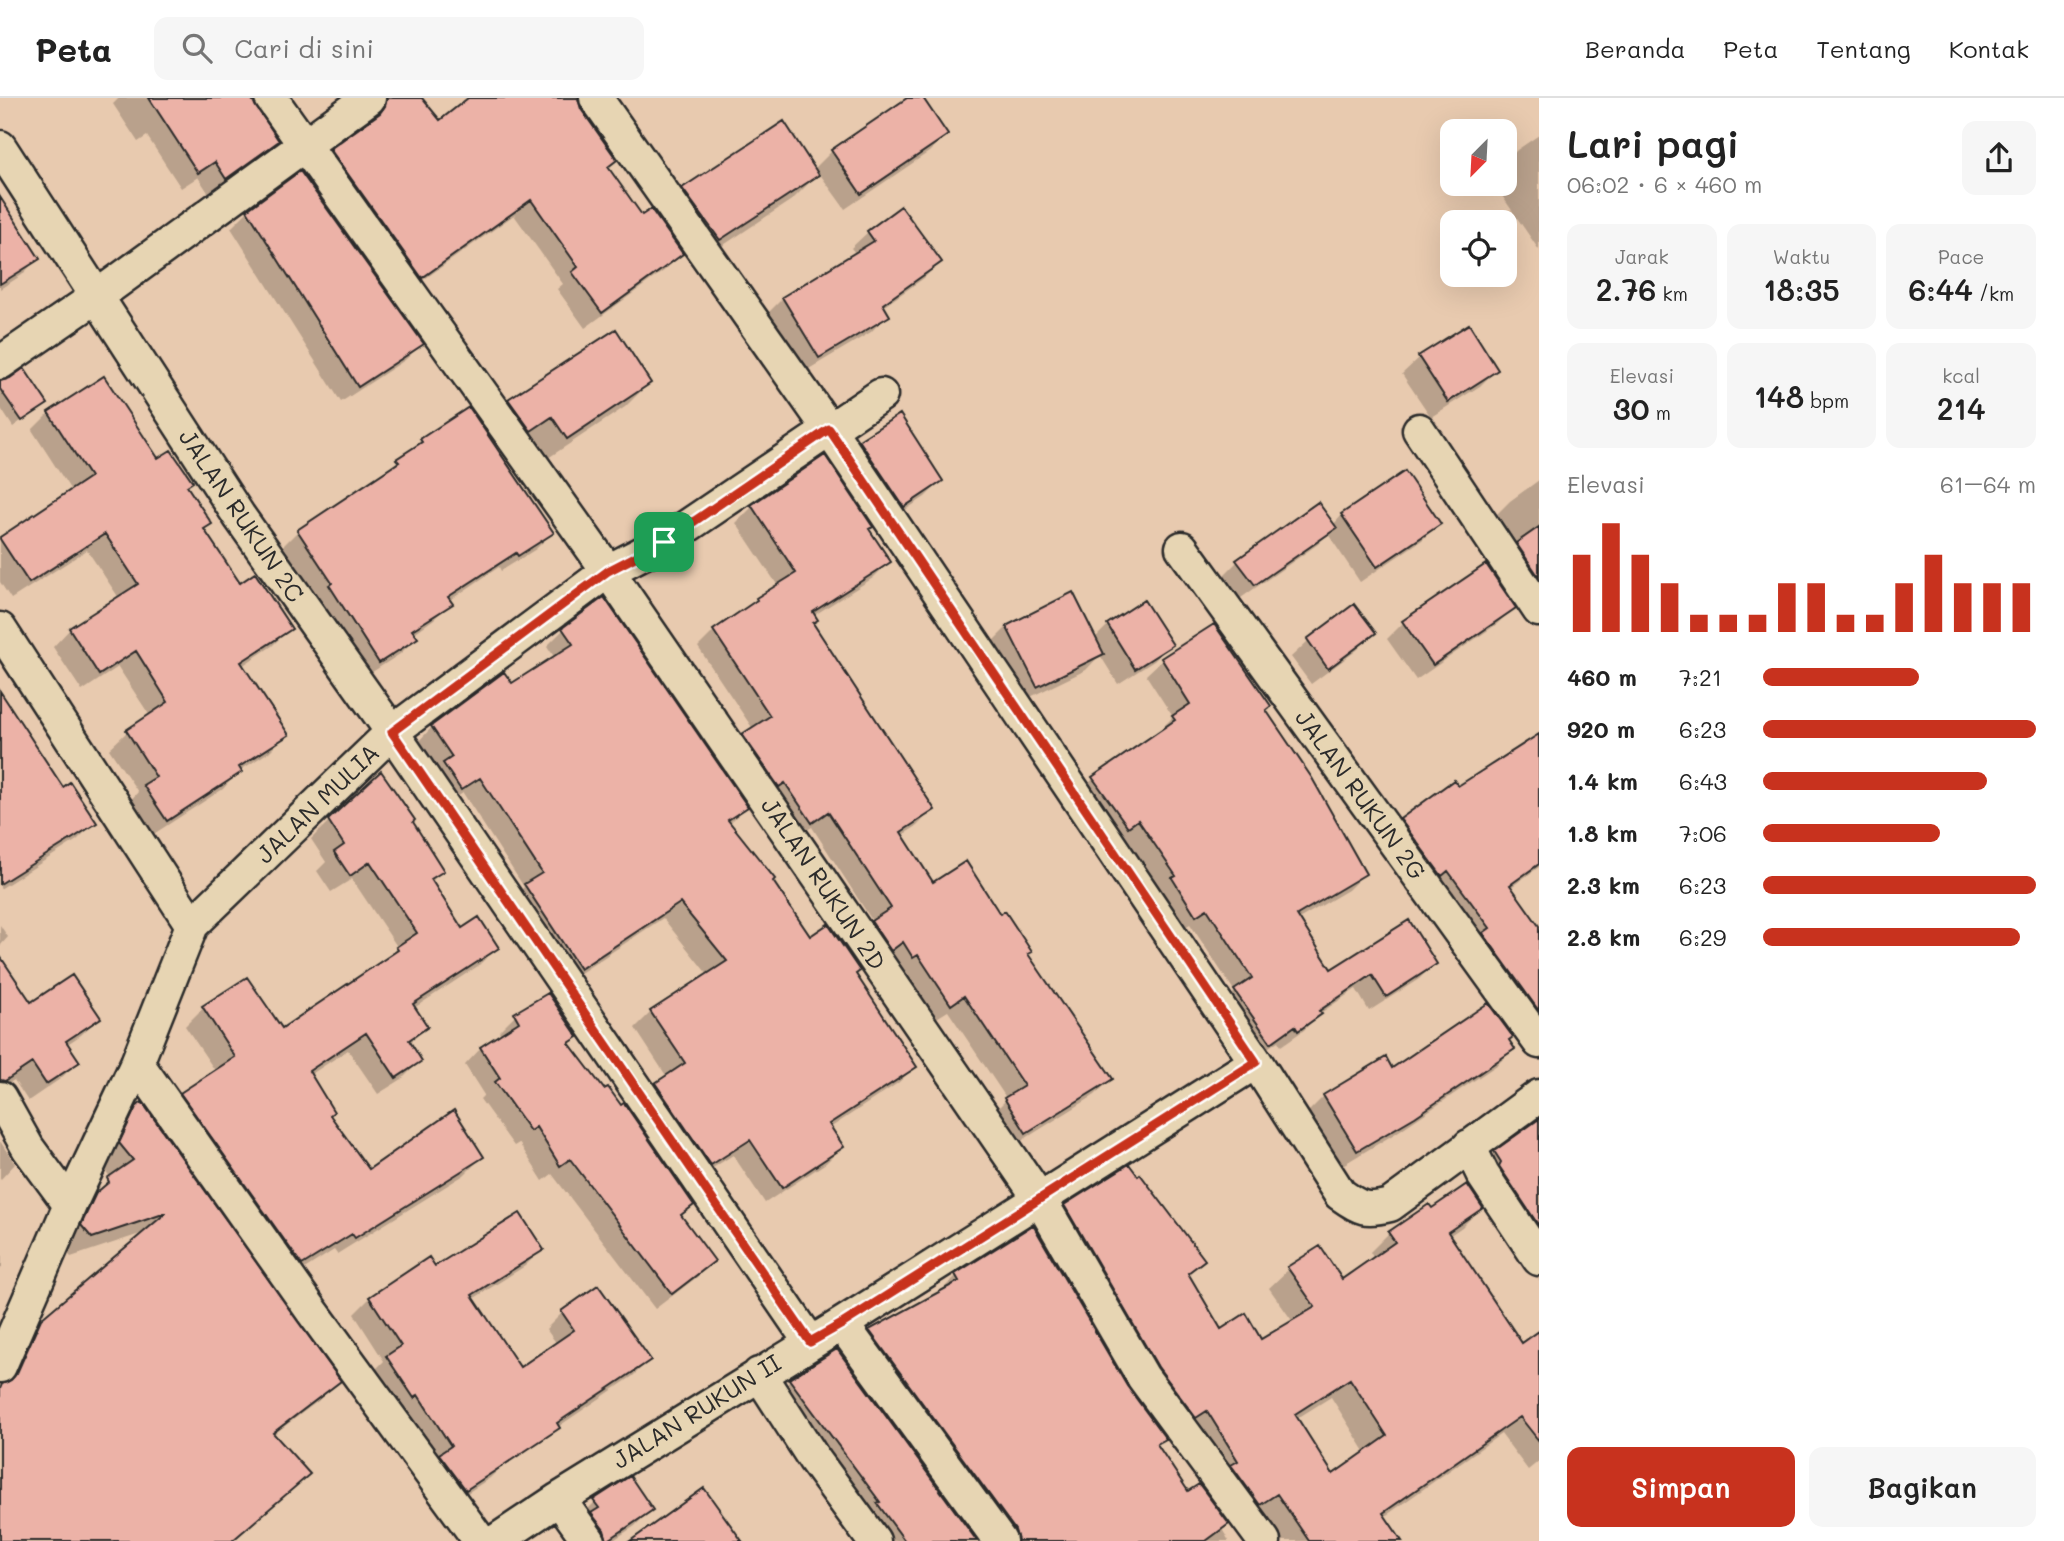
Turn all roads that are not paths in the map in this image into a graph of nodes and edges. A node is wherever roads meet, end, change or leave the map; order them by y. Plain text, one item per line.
1 (271, 98) edge
2 (369, 98) edge
3 (596, 98) edge
4 (0, 147) edge
5 (304, 147) junction
6 (96, 297) junction
7 (0, 363) edge
8 (881, 395) dead end
9 (829, 429) junction
10 (1419, 430) dead end
11 (1182, 548) dead end
12 (608, 571) junction
13 (1539, 610) edge
14 (0, 629) edge
15 (392, 732) junction
16 (192, 925) junction
17 (1539, 1042) edge
18 (1256, 1062) junction
19 (137, 1063) junction
20 (1539, 1096) edge
21 (0, 1100) edge
22 (1469, 1146) junction
23 (1039, 1198) junction
24 (70, 1205) junction
25 (1539, 1259) edge
26 (15, 1300) edge
27 (842, 1324) junction
28 (810, 1342) junction
29 (0, 1366) edge
30 (759, 1374) junction
31 (559, 1499) junction
32 (480, 1541) edge
33 (496, 1541) edge
34 (589, 1541) edge
35 (874, 1541) edge
36 (1000, 1541) edge
37 (1264, 1541) edge

1 - 5 street, JALAN RUKUN 2D
2 - 5 street
3 - 9 street
4 - 6 street, JALAN RUKUN 2C
5 - 6 street
5 - 12 street, JALAN RUKUN 2D
6 - 7 street
6 - 15 street, JALAN RUKUN 2C
8 - 9 street, JALAN MULIA
9 - 12 street, JALAN MULIA
9 - 18 street
10 - 13 street
11 - 17 street, JALAN RUKUN 2G
12 - 15 street, JALAN MULIA
12 - 23 street, JALAN RUKUN 2D
14 - 16 street
15 - 16 street, JALAN MULIA
15 - 28 street, JALAN RUKUN 2C
16 - 19 street, JALAN MULIA
18 - 22 street
18 - 23 street, JALAN RUKUN II
19 - 24 street, JALAN MULIA
19 - 32 street
20 - 22 street
21 - 24 street
22 - 25 street
23 - 27 street, JALAN RUKUN II
23 - 37 street, JALAN RUKUN 2D
24 - 26 street, JALAN MULIA
26 - 29 street, JALAN MULIA
27 - 28 street, JALAN RUKUN II
27 - 36 street
28 - 30 street, JALAN RUKUN II
30 - 31 street, JALAN RUKUN II
30 - 35 street
31 - 33 street, JALAN RUKUN II
31 - 34 street

